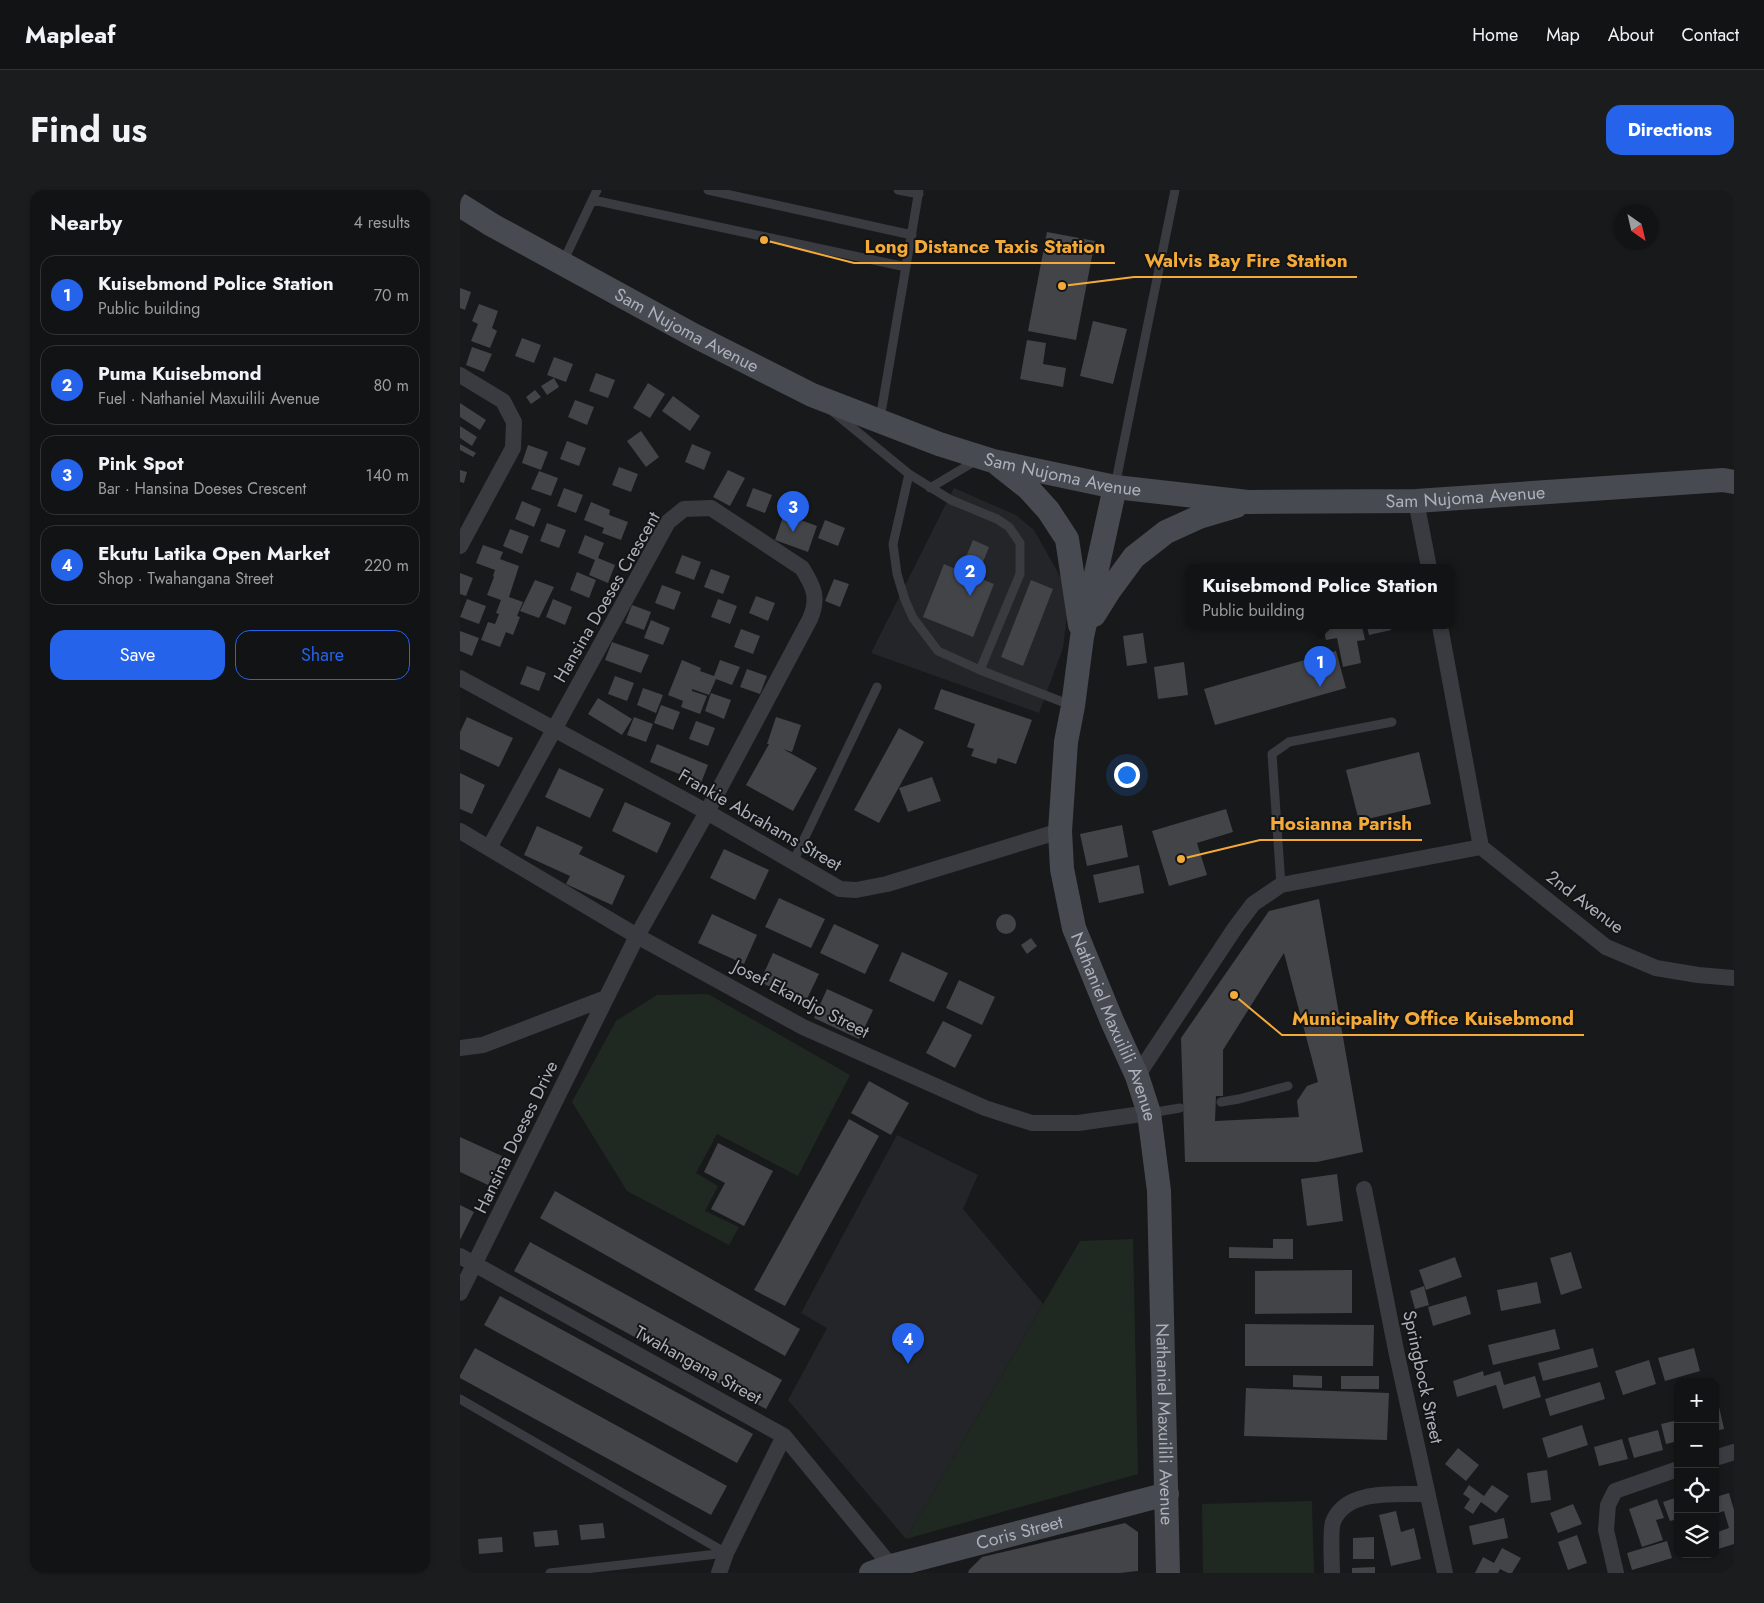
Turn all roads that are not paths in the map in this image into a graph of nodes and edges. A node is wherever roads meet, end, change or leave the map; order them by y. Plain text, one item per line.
1 (597, 190) edge
2 (708, 190) edge
3 (898, 190) edge
4 (1175, 190) edge
5 (919, 192) edge
6 (593, 200) junction
7 (460, 206) edge
8 (912, 234) junction
9 (563, 263) junction
10 (906, 267) junction
11 (460, 375) edge
12 (812, 395) junction
13 (880, 422) junction
14 (988, 459) junction
15 (909, 474) junction
16 (1730, 479) edge
17 (1115, 487) junction
18 (930, 488) junction
19 (1416, 500) junction
20 (1248, 502) junction
21 (460, 546) edge
22 (1428, 564) edge
23 (1441, 629) edge
24 (1082, 637) junction
25 (980, 670) junction
26 (460, 678) edge
27 (876, 687) dead end
28 (1073, 706) junction
29 (1392, 722) dead end
30 (555, 729) junction
31 (707, 812) junction
32 (460, 831) edge
33 (1060, 831) junction
34 (1481, 847) junction
35 (489, 848) junction
36 (793, 862) junction
37 (1281, 885) junction
38 (637, 936) junction
39 (1734, 978) edge
40 (606, 998) junction
41 (460, 1048) edge
42 (1137, 1076) junction
43 (1288, 1086) dead end
44 (1221, 1102) dead end
45 (1180, 1108) dead end
46 (1149, 1114) junction
47 (1364, 1189) dead end
48 (460, 1256) edge
49 (475, 1264) junction
50 (460, 1293) edge
51 (460, 1399) edge
52 (784, 1436) junction
53 (1734, 1452) edge
54 (1719, 1457) edge
55 (1674, 1471) edge
56 (1167, 1494) junction
57 (1427, 1494) junction
58 (726, 1553) junction
59 (881, 1570) edge
60 (550, 1573) edge
61 (719, 1573) edge
62 (1168, 1573) edge
63 (1332, 1573) edge
64 (1445, 1573) edge
65 (1616, 1573) edge

1 - 6 lane
2 - 8 lane
3 - 5 lane
4 - 17 lane
5 - 8 lane
6 - 9 lane
6 - 10 lane
7 - 9 street, Sam Nujoma Avenue
8 - 10 lane
9 - 12 street, Sam Nujoma Avenue
10 - 13 lane
11 - 21 street
12 - 13 street, Sam Nujoma Avenue
12 - 15 lane
13 - 14 street, Sam Nujoma Avenue
14 - 17 street, Sam Nujoma Avenue
14 - 18 lane
14 - 24 street
15 - 18 lane
15 - 25 lane
16 - 19 street, Sam Nujoma Avenue
17 - 20 street, Sam Nujoma Avenue
17 - 24 street, Nathaniel Maxuilili Avenue
18 - 25 lane
19 - 20 street, Sam Nujoma Avenue
19 - 22 street
20 - 24 street
23 - 34 street
24 - 28 street, Nathaniel Maxuilili Avenue
25 - 28 lane
26 - 30 street, Frankie Abrahams Street
27 - 36 lane
28 - 33 street, Nathaniel Maxuilili Avenue
29 - 37 lane
30 - 31 street, Frankie Abrahams Street
30 - 31 street, Hansina Doeses Crescent
30 - 35 street, Hansina Doeses Crescent
31 - 36 street, Frankie Abrahams Street
31 - 38 street, Hansina Doeses Crescent
32 - 35 street, Josef Ekandjo Street
33 - 36 street, Frankie Abrahams Street
33 - 42 street, Nathaniel Maxuilili Avenue
34 - 37 street
34 - 39 street, 2nd Avenue
35 - 38 street, Josef Ekandjo Street
37 - 42 street
38 - 40 street, Hansina Doeses Drive
38 - 46 street, Josef Ekandjo Street
40 - 41 street
40 - 49 street, Hansina Doeses Drive
42 - 46 street, Nathaniel Maxuilili Avenue
43 - 44 lane
45 - 46 lane
46 - 56 street, Nathaniel Maxuilili Avenue
47 - 57 street, Springbock Street
48 - 49 street, Twahangana Street
49 - 50 street, Hansina Doeses Drive
49 - 52 street, Twahangana Street
51 - 58 lane
52 - 58 street
52 - 59 street
53 - 54 street
55 - 65 street
56 - 59 street, Coris Street
56 - 62 street, Nathaniel Maxuilili Avenue
57 - 63 street
57 - 64 street, Springbock Street
58 - 60 lane
58 - 61 street

